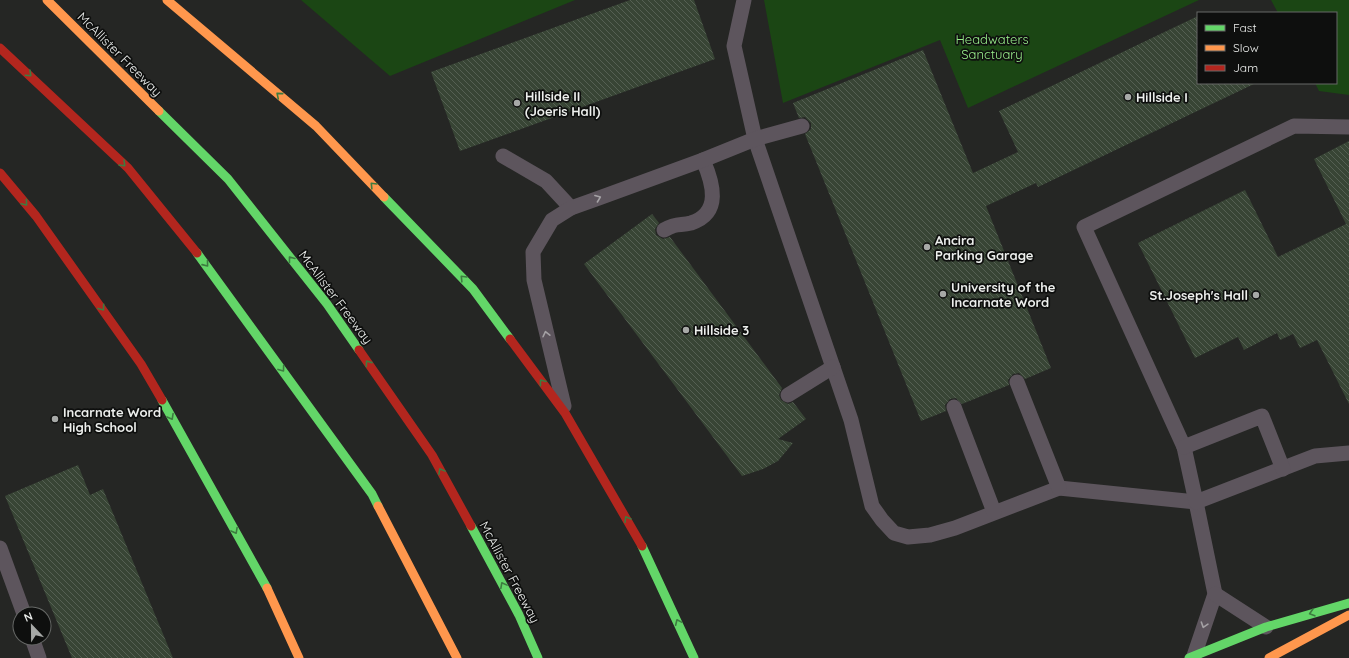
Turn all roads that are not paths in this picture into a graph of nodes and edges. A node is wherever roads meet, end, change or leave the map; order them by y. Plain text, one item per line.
1 (47, 0) edge
2 (167, 0) edge
3 (744, 0) edge
4 (0, 48) edge
5 (802, 126) dead end
6 (1349, 128) edge
7 (755, 139) junction
8 (503, 156) dead end
9 (703, 160) junction
10 (0, 173) edge
11 (571, 208) junction
12 (664, 230) dead end
13 (833, 367) junction
14 (1017, 382) dead end
15 (788, 395) dead end
16 (954, 407) dead end
17 (565, 413) junction
18 (1184, 447) junction
19 (1349, 453) edge
20 (1283, 469) junction
21 (1059, 488) junction
22 (1196, 502) junction
23 (994, 512) junction
24 (0, 548) edge
25 (1215, 594) junction
26 (1349, 603) edge
27 (21, 606) edge
28 (1349, 615) edge
29 (1266, 627) junction
30 (35, 646) edge
31 (1192, 657) edge
32 (39, 658) edge
33 (299, 658) edge
34 (457, 658) edge
35 (538, 658) edge
36 (694, 658) edge
37 (1269, 658) edge

35 -> 1 main road, McAllister Freeway
17 -> 2 main road
3 - 7 lane
4 -> 34 main road
5 - 7 lane
6 - 18 lane
7 - 9 lane
7 - 13 lane
8 - 11 lane
11 -> 9 lane
9 - 12 lane
10 -> 33 main road
17 -> 11 lane
13 - 15 lane
13 - 23 lane
14 - 21 lane
16 - 23 lane
36 -> 17 main road
18 - 20 lane
18 - 22 lane
19 - 20 lane
20 - 22 lane
21 - 22 lane
21 - 23 lane
22 - 25 lane
24 - 27 lane
25 - 29 lane
25 -> 31 lane
26 -> 29 main road
28 - 37 main road
29 - 31 main road
30 - 32 lane

